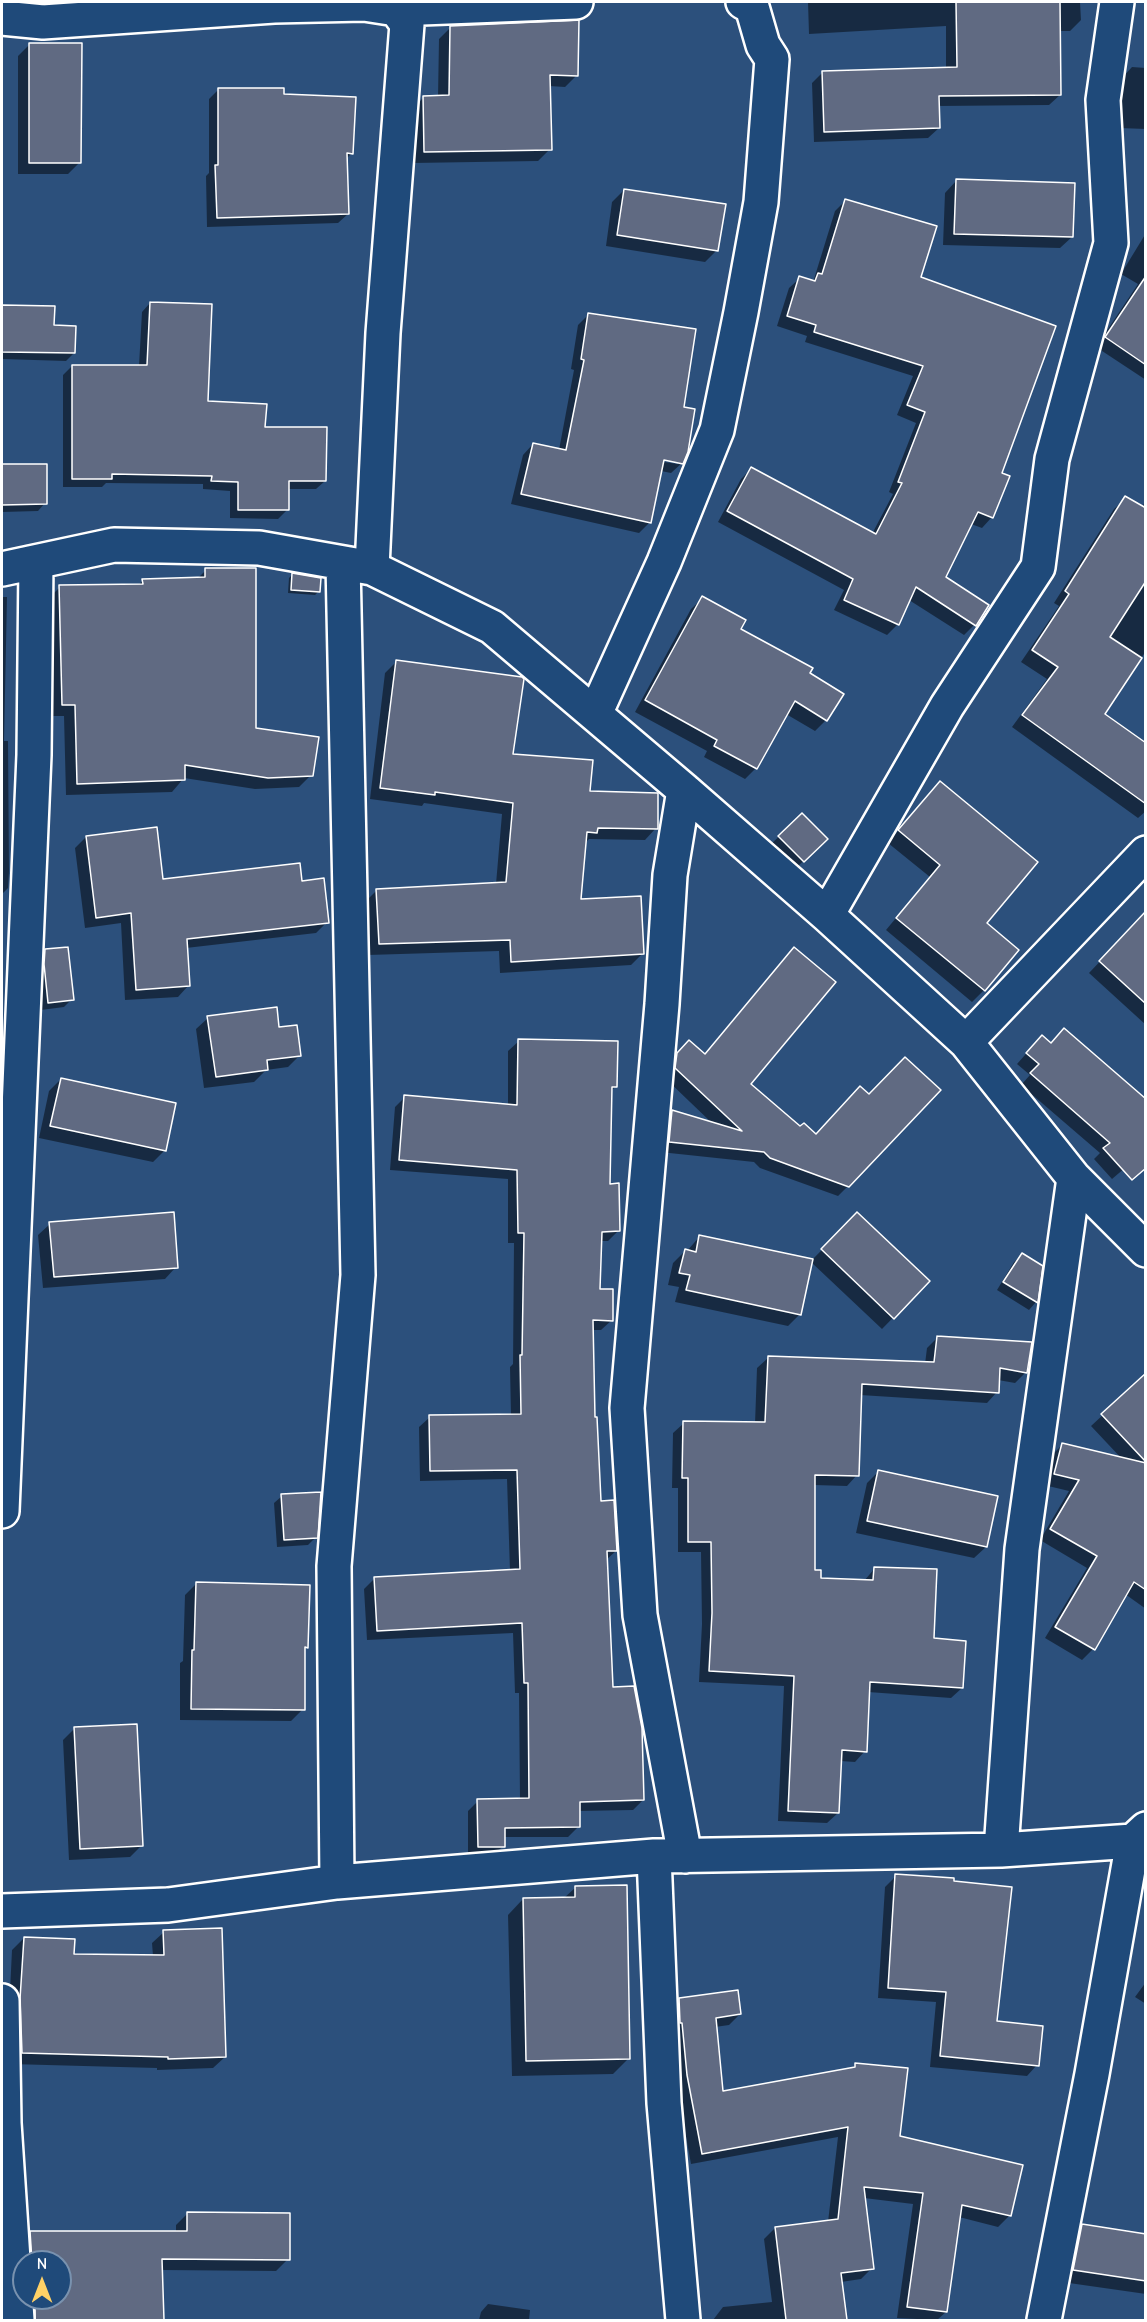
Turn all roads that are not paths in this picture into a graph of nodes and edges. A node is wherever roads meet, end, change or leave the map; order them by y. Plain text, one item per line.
1 (576, 2) edge
2 (743, 2) edge
3 (1117, 2) edge
4 (396, 9) junction
5 (2, 18) edge
6 (36, 562) junction
7 (358, 565) junction
8 (2, 569) edge
9 (595, 714) junction
10 (684, 790) junction
11 (1146, 854) edge
12 (827, 915) junction
13 (966, 1042) junction
14 (1074, 1178) junction
15 (1146, 1250) edge
16 (2, 1511) edge
17 (1139, 1835) edge
18 (1001, 1850) junction
19 (669, 1856) junction
20 (337, 1882) junction
21 (2, 1911) edge
22 (2, 2001) edge
23 (17, 2320) edge
24 (683, 2320) edge
25 (1044, 2320) edge

1 - 4 street
2 - 9 street
3 - 12 street
4 - 5 street
4 - 7 street
6 - 7 street
6 - 8 street
6 - 16 street
7 - 9 street
7 - 20 street
9 - 10 street
10 - 12 street
10 - 19 street
11 - 13 street
12 - 13 street
13 - 14 street
14 - 15 street
14 - 18 street
17 - 18 street
17 - 25 street
18 - 19 street
19 - 20 street
19 - 24 street
20 - 21 street
22 - 23 street

